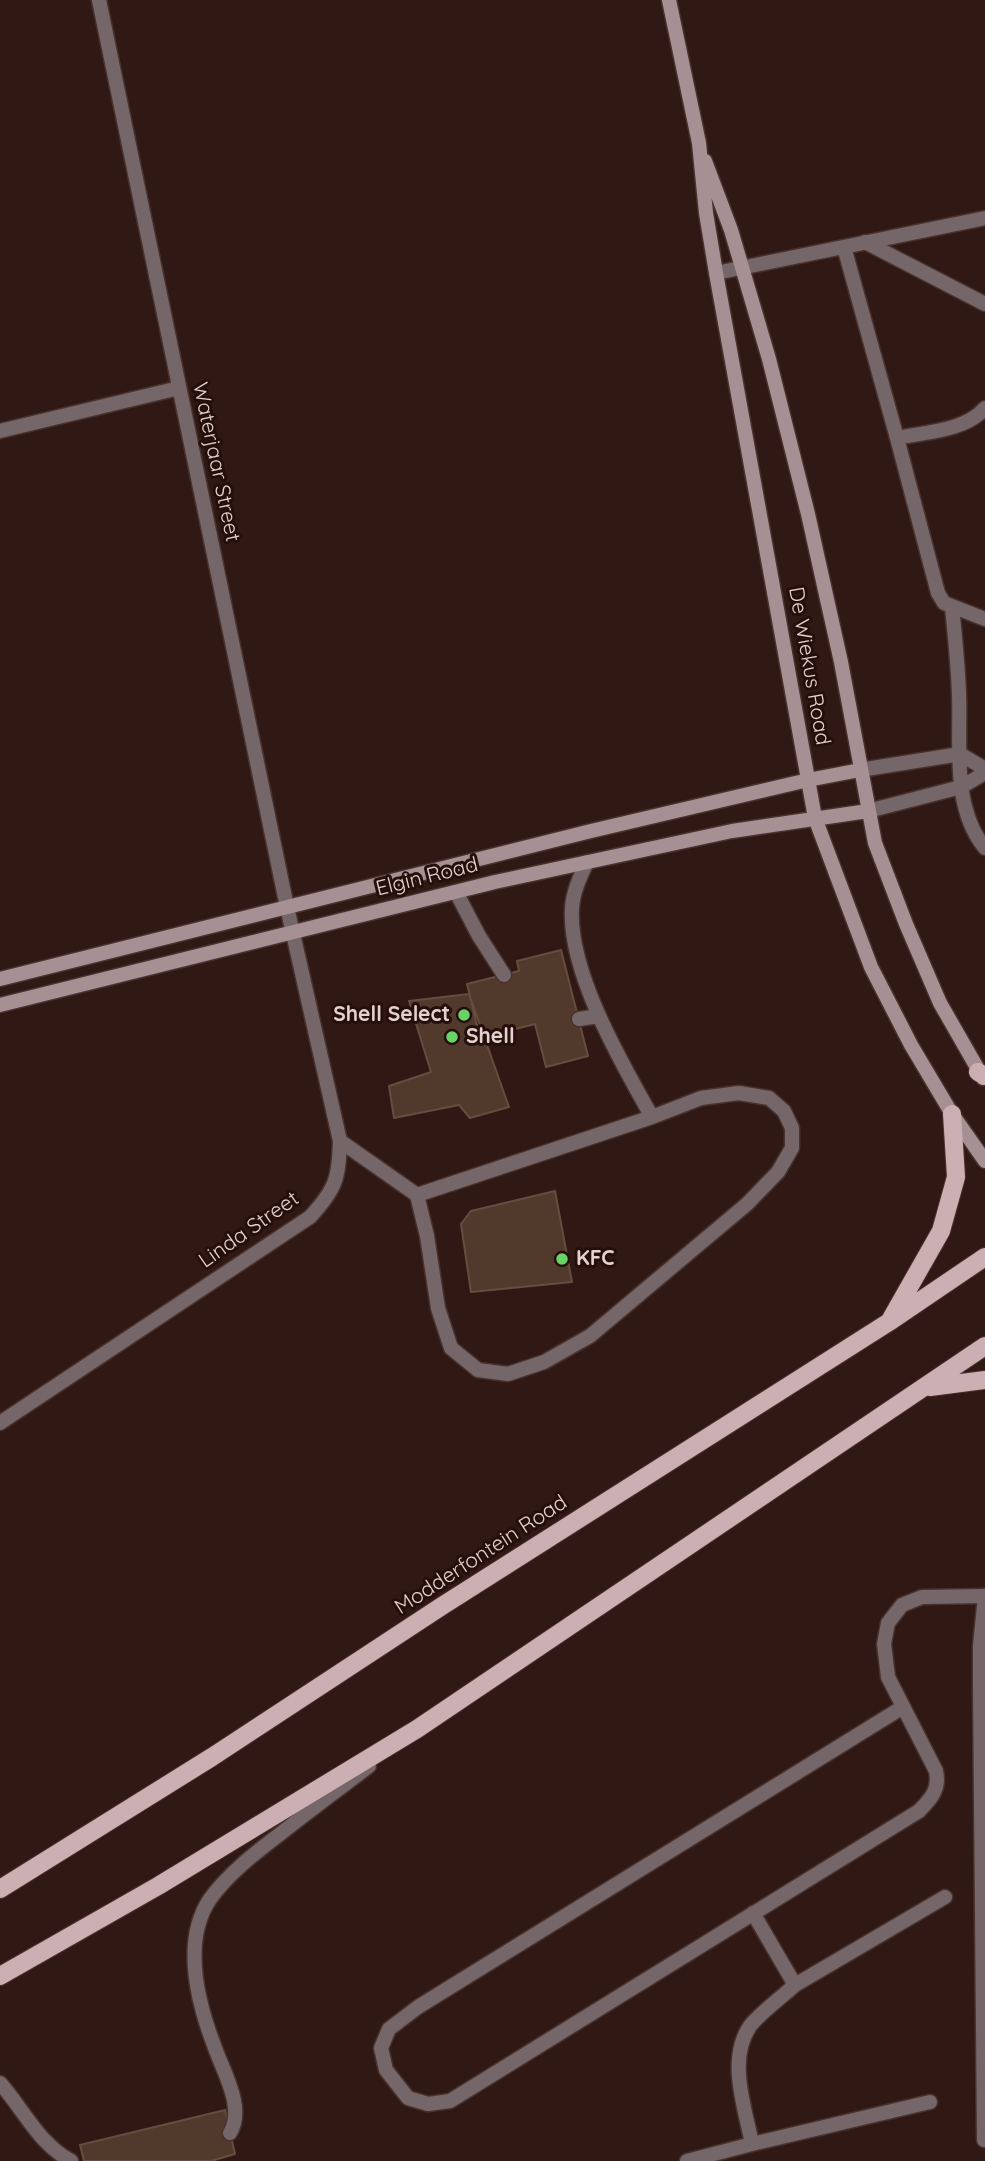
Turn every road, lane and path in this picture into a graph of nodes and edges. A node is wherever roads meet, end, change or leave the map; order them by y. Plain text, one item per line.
1 (99, 0) edge
2 (669, 0) edge
3 (699, 143) junction
4 (985, 218) edge
5 (865, 242) junction
6 (844, 247) junction
7 (743, 268) junction
8 (716, 273) junction
9 (985, 304) edge
10 (179, 388) junction
11 (985, 408) edge
12 (0, 431) edge
13 (897, 438) junction
14 (952, 607) junction
15 (985, 619) edge
16 (960, 754) junction
17 (860, 770) junction
18 (985, 771) edge
19 (808, 780) junction
20 (961, 787) junction
21 (868, 811) junction
22 (814, 818) junction
23 (985, 848) edge
24 (587, 862) junction
25 (456, 892) junction
26 (287, 907) junction
27 (293, 932) junction
28 (504, 975) dead end
29 (0, 979) edge
30 (0, 1005) edge
31 (599, 1016) junction
32 (579, 1018) dead end
33 (983, 1076) edge
34 (952, 1114) junction
35 (652, 1117) junction
36 (340, 1141) junction
37 (985, 1161) edge
38 (417, 1195) junction
39 (985, 1257) edge
40 (889, 1322) junction
41 (985, 1346) edge
42 (985, 1380) edge
43 (925, 1388) junction
44 (0, 1423) edge
45 (985, 1596) edge
46 (903, 1707) junction
47 (417, 1729) junction
48 (0, 1889) edge
49 (945, 1897) dead end
50 (753, 1913) junction
51 (0, 1976) edge
52 (795, 1985) junction
53 (0, 2084) edge
54 (930, 2102) dead end
55 (230, 2133) dead end
56 (984, 2140) edge
57 (752, 2144) junction
58 (71, 2161) edge
59 (687, 2161) edge

1 - 10 street, Waterjaar Street
2 - 3 street, De Wiekus Road
3 - 7 street, De Wiekus Road
3 - 8 street, De Wiekus Road
4 - 5 street
5 - 6 street
5 - 9 street
6 - 7 street
6 - 13 street
7 - 8 street
7 - 17 street, De Wiekus Road
8 - 19 street, De Wiekus Road
10 - 12 street
10 - 26 street, Waterjaar Street
11 - 13 street
13 - 14 street
14 - 15 street
14 - 16 street
16 - 17 street
16 - 18 street
16 - 20 street
17 - 19 street, Elgin Road
17 - 21 street, De Wiekus Road
18 - 20 street
19 - 22 street, De Wiekus Road
19 - 26 street, Elgin Road
20 - 21 street
20 - 23 street
21 - 22 street, Elgin Road
21 - 33 street, De Wiekus Road
22 - 24 street, Elgin Road
22 - 34 street, De Wiekus Road
24 - 25 street, Elgin Road
24 - 31 street
25 - 27 street, Elgin Road
25 - 28 street
26 - 27 street, Waterjaar Street
26 - 29 street, Elgin Road
27 - 30 street, Elgin Road
27 - 36 street, Linda Street
31 - 32 street
31 - 35 street
34 - 37 street, De Wiekus Road
34 - 40 main road
35 - 38 street
35 - 38 street
36 - 38 street
36 - 44 street, Linda Street
39 - 40 main road, Modderfontein Road
40 - 48 main road, Modderfontein Road
41 - 43 main road
42 - 43 main road
43 - 47 main road
45 - 46 street
45 - 56 street
46 - 50 street
46 - 50 street
47 - 51 main road
47 - 55 street
49 - 52 street
50 - 52 street
52 - 57 street
53 - 58 street
54 - 57 street
57 - 59 street

